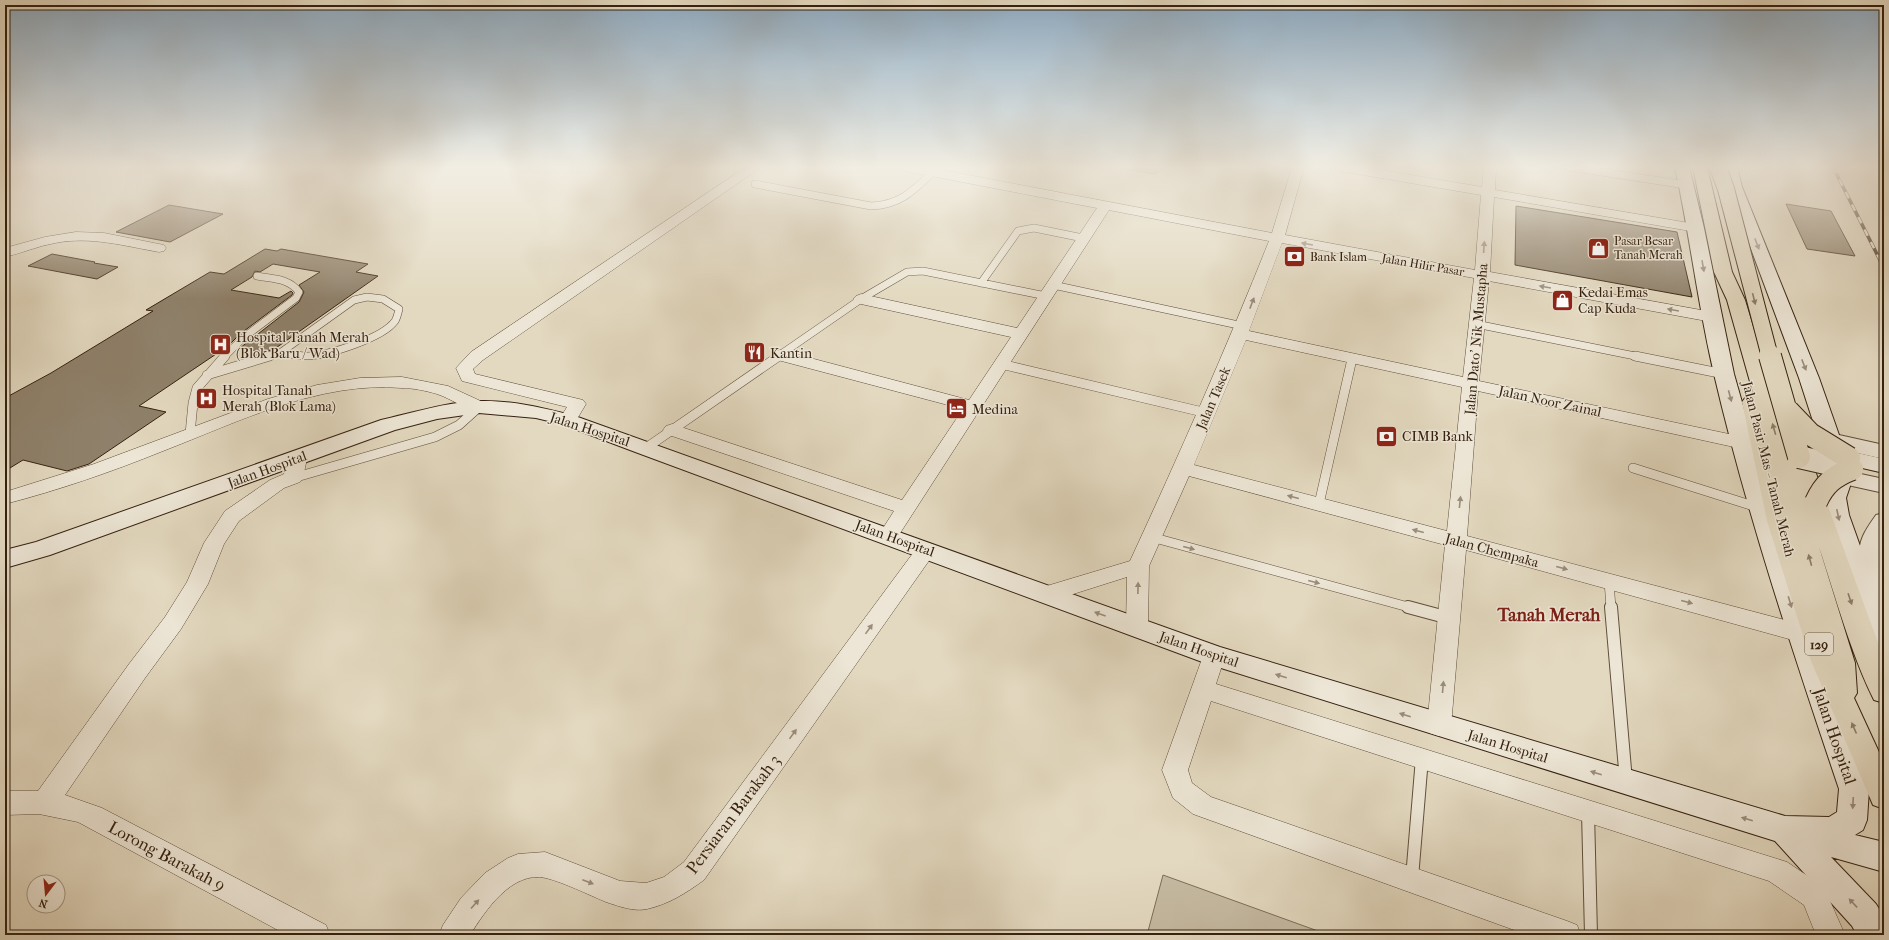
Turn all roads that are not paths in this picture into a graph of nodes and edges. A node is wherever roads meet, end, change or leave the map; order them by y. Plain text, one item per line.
1 (691, 211) edge
2 (1102, 211) edge
3 (1131, 211) edge
4 (1285, 211) edge
5 (1487, 211) edge
6 (1597, 211) edge
7 (1692, 211) edge
8 (1711, 211) edge
9 (1732, 211) edge
10 (1744, 211) edge
11 (1696, 228) junction
12 (1084, 238) junction
13 (1277, 238) junction
14 (159, 248) dead end
15 (5, 252) edge
16 (1724, 272) junction
17 (257, 276) dead end
18 (1482, 276) junction
19 (981, 283) junction
20 (1049, 291) junction
21 (861, 299) junction
22 (1712, 318) junction
23 (1476, 324) junction
24 (1241, 330) junction
25 (1021, 334) junction
26 (280, 353) junction
27 (780, 355) junction
28 (1352, 359) junction
29 (1001, 364) junction
30 (1724, 374) junction
31 (207, 375) junction
32 (1472, 384) junction
33 (1783, 400) junction
34 (973, 406) junction
35 (479, 407) junction
36 (1207, 412) junction
37 (568, 420) junction
38 (672, 430) junction
39 (190, 434) junction
40 (1830, 440) junction
41 (1743, 443) junction
42 (646, 448) junction
43 (1795, 451) junction
44 (1884, 452) edge
45 (1884, 466) edge
46 (296, 468) junction
47 (1183, 468) junction
48 (1633, 468) dead end
49 (1848, 468) junction
50 (1884, 476) edge
51 (1884, 486) edge
52 (5, 498) edge
53 (1816, 502) junction
54 (1319, 504) junction
55 (906, 508) junction
56 (1761, 508) junction
57 (1884, 521) edge
58 (888, 536) junction
59 (1151, 537) junction
60 (1456, 541) junction
61 (926, 550) junction
62 (5, 559) edge
63 (1138, 566) junction
64 (1609, 581) junction
65 (1048, 594) junction
66 (1884, 613) edge
67 (1449, 618) junction
68 (1137, 627) junction
69 (1800, 633) junction
70 (1884, 649) edge
71 (1214, 656) junction
72 (1203, 689) junction
73 (1884, 692) edge
74 (1844, 706) junction
75 (1440, 726) junction
76 (1422, 758) junction
77 (1626, 782) junction
78 (1884, 796) edge
79 (8, 803) edge
80 (45, 803) junction
81 (1588, 810) junction
82 (1785, 830) junction
83 (1884, 857) edge
84 (1412, 880) junction
85 (316, 935) edge
86 (453, 935) edge
87 (1567, 935) edge
88 (1591, 935) edge
89 (1831, 935) edge
90 (1876, 935) edge

1 - 37 street
2 - 12 street
3 - 13 street, Jalan Hilir Pasar
4 - 13 street, Jalan Tasek
18 -> 5 street, Jalan Dato' Nik Mustapha
6 - 11 street
7 - 11 main road
8 - 16 main road
9 -> 33 main road, bridge
10 -> 40 main road
11 -> 22 main road
12 - 19 lane
12 - 20 street
18 -> 13 street, Jalan Hilir Pasar
24 -> 13 street, Jalan Tasek
14 - 15 street
43 -> 16 main road
16 - 74 main road, Jalan Pasir Mas - Tanah Merah / 129
17 - 31 lane
22 -> 18 street, Jalan Hilir Pasar
18 - 23 street, Jalan Dato' Nik Mustapha
19 - 20 lane
19 - 21 lane
20 - 24 lane
20 - 25 street
21 - 25 street
21 - 27 lane
22 - 30 main road
23 - 30 lane
23 - 32 street, Jalan Dato' Nik Mustapha
24 - 28 street, Jalan Noor Zainal
24 - 36 street, Jalan Tasek
25 - 29 street
26 - 26 lane
26 - 31 lane
27 - 34 street
27 - 38 lane
28 - 32 street, Jalan Noor Zainal
28 - 54 lane
29 - 34 street
29 - 36 lane
30 -> 41 main road
31 - 39 lane
32 - 41 street, Jalan Noor Zainal
60 -> 32 street, Jalan Dato' Nik Mustapha
33 - 43 main road, bridge
33 - 49 main road, bridge
34 - 55 street
35 - 37 main road, Jalan Hospital
35 - 39 street
35 - 46 main road, Jalan Hospital
36 - 47 street, Jalan Tasek
37 - 42 main road, Jalan Hospital
38 - 42 lane
38 - 55 street
39 - 52 street
40 - 44 main road
40 - 49 main road
41 - 56 main road
42 - 58 main road, Jalan Hospital
43 - 49 main road, bridge
43 - 53 main road
74 -> 43 main road
45 - 49 main road
46 - 62 main road, Jalan Hospital
46 - 80 street
54 -> 47 street, Jalan Chempaka
47 - 59 street, Jalan Tasek
48 - 56 lane
49 - 50 main road
49 - 51 main road
49 - 53 main road, bridge
49 -> 70 main road
53 -> 73 main road
60 -> 54 street, Jalan Chempaka
55 - 58 street
56 -> 69 main road
57 - 66 main road
58 - 61 main road, Jalan Hospital
59 - 63 street, Jalan Tasek
59 -> 67 lane
60 -> 64 street, Jalan Chempaka
60 - 67 street, Jalan Dato' Nik Mustapha
61 - 65 main road, Jalan Hospital
86 -> 61 street, Persiaran Barakah 3
63 - 65 street
68 -> 63 street, Jalan Tasek
64 -> 69 street, Jalan Chempaka
64 - 77 lane
68 -> 65 main road, Jalan Hospital
75 -> 67 street, Jalan Dato' Nik Mustapha
68 - 71 main road, Jalan Hospital
69 -> 82 main road, Jalan Hospital
71 - 72 street
75 -> 71 main road, Jalan Hospital
72 - 76 street
72 - 84 street
78 -> 74 main road, Jalan Pasir Mas - Tanah Merah / 129
77 -> 75 main road, Jalan Hospital
76 - 81 street
76 - 84 lane
82 -> 77 main road, Jalan Hospital
79 - 80 street, Lorong Barakah 9
80 - 85 street, Lorong Barakah 9
81 - 88 lane
81 - 89 street
82 - 83 main road
90 -> 82 main road
84 - 87 street

